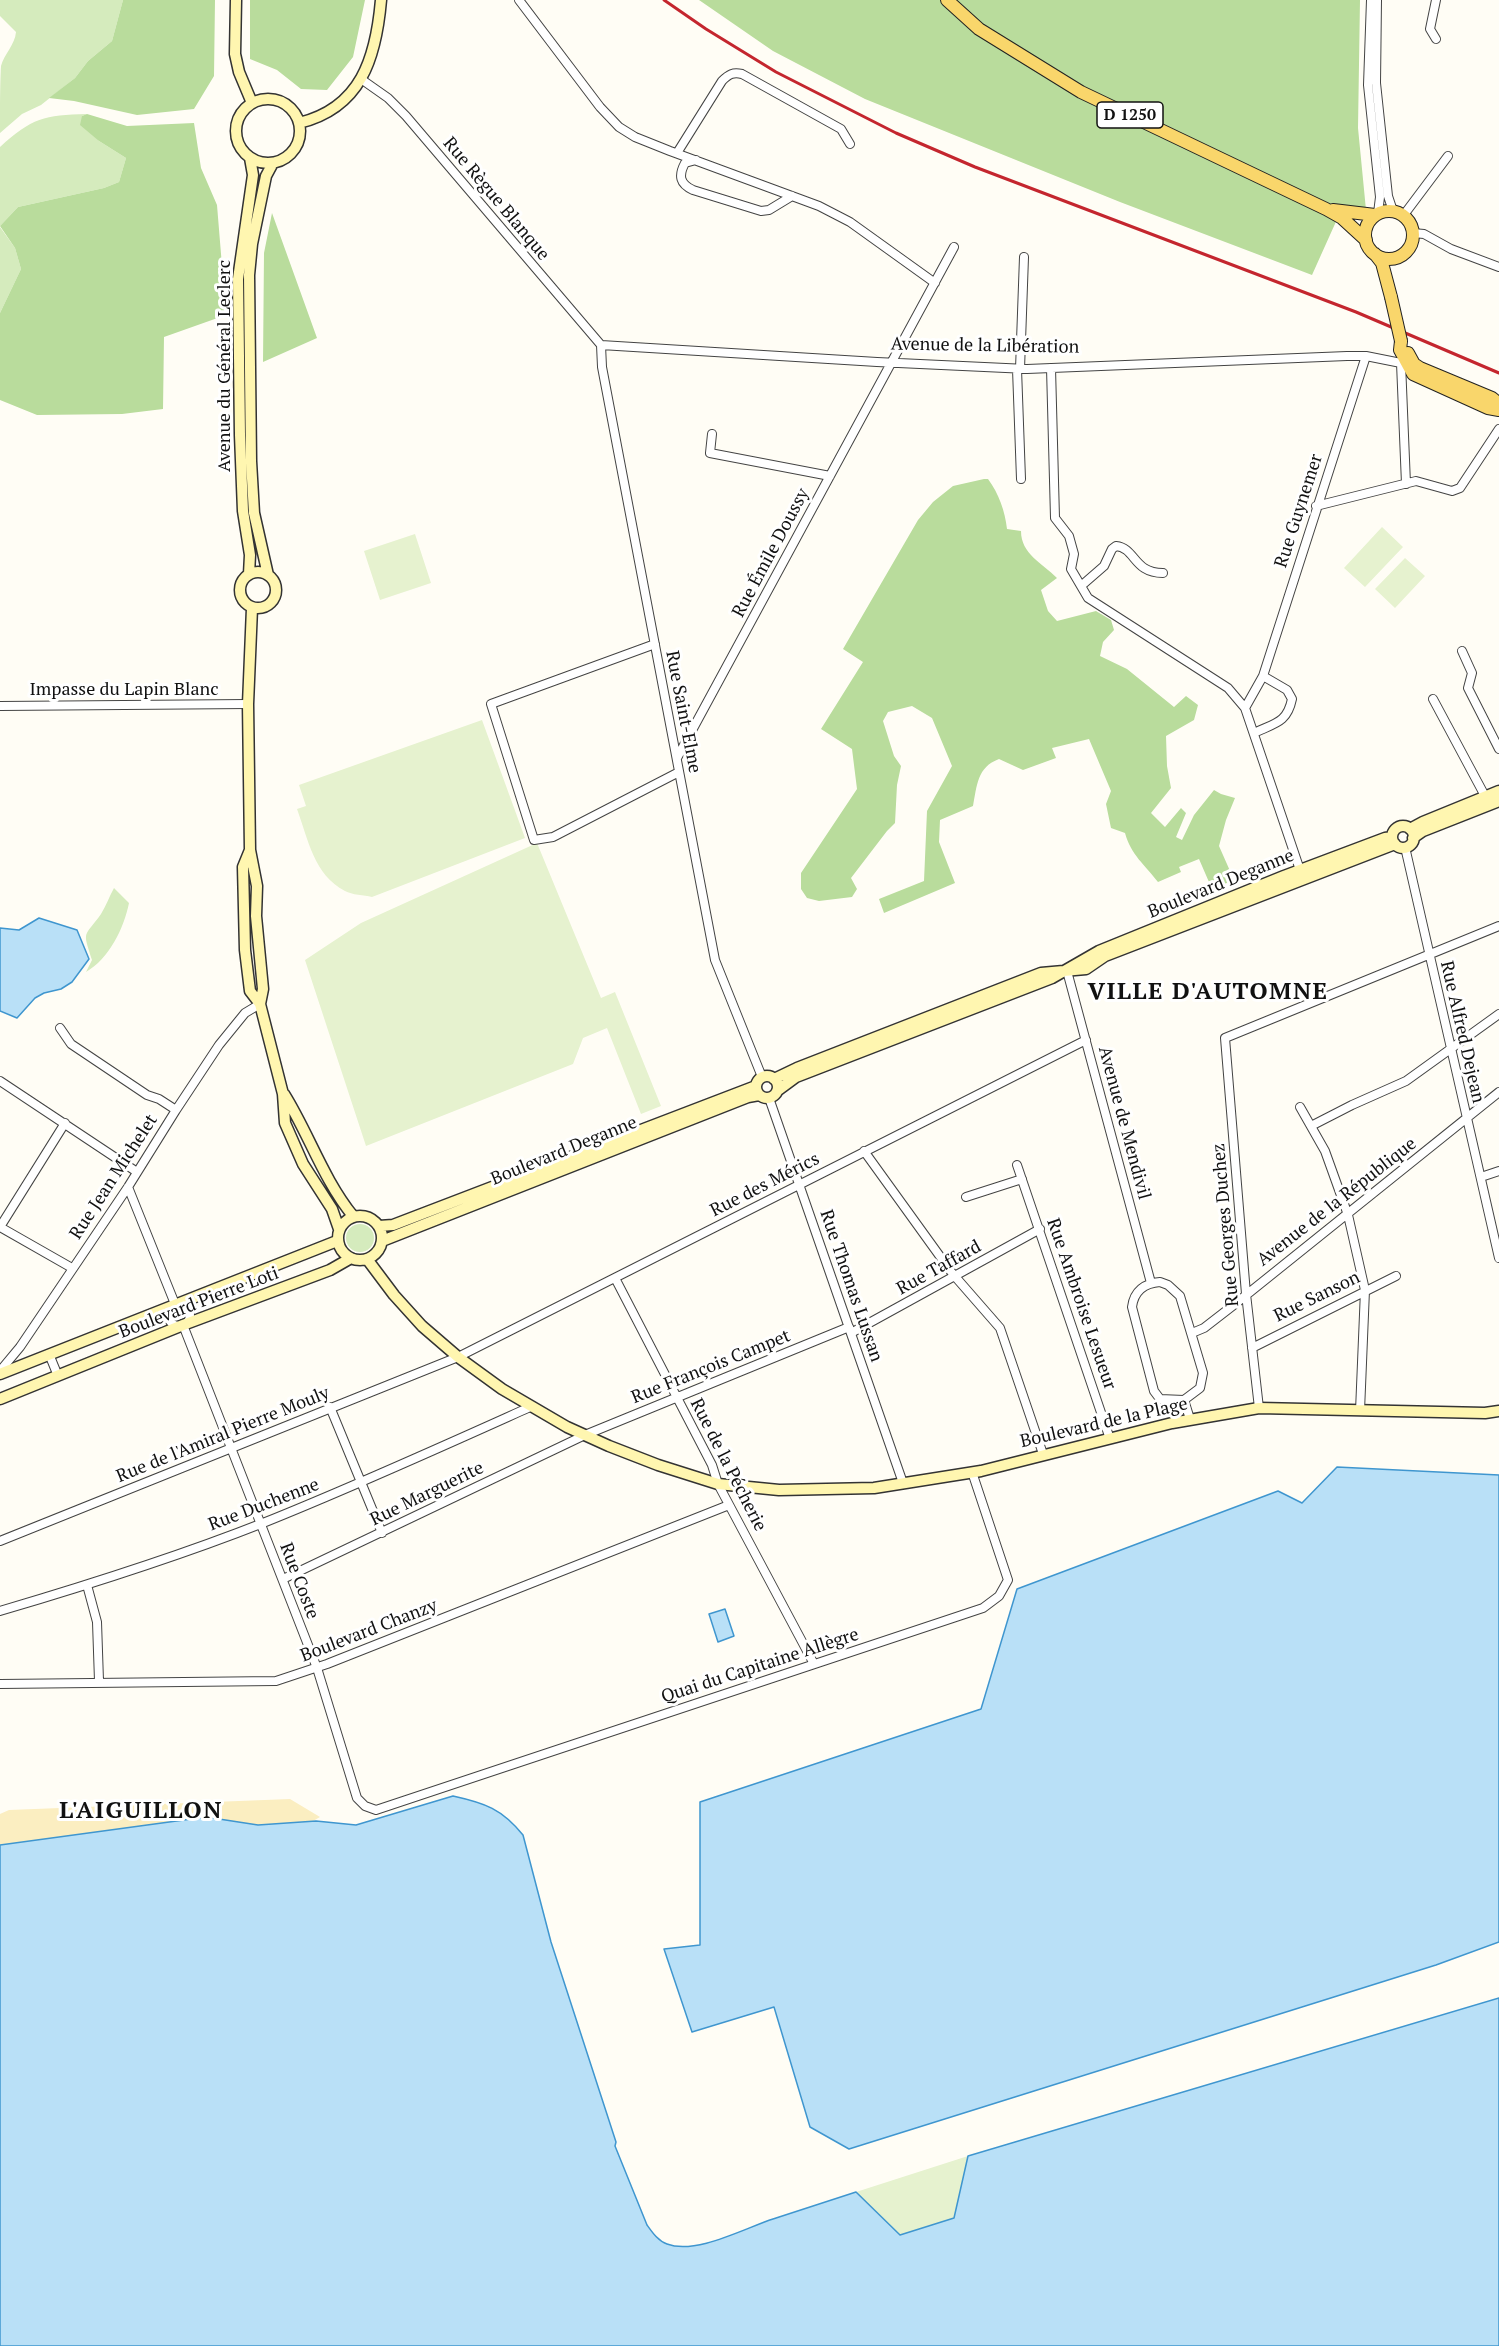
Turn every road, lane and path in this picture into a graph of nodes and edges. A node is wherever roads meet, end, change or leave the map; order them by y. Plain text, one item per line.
1 (236, 0) edge
2 (381, 0) edge
3 (519, 0) edge
4 (947, 0) edge
5 (1371, 0) edge
6 (1377, 0) edge
7 (1436, 0) edge
8 (1436, 39) dead end
9 (361, 79) junction
10 (252, 104) junction
11 (299, 123) junction
12 (850, 144) dead end
13 (676, 153) junction
14 (1448, 156) dead end
15 (250, 158) junction
16 (698, 160) junction
17 (273, 163) junction
18 (792, 196) junction
19 (1326, 209) junction
20 (1398, 213) junction
21 (1377, 214) junction
22 (1413, 233) junction
23 (1366, 240) junction
24 (954, 247) dead end
25 (1375, 254) junction
26 (1399, 256) junction
27 (1024, 257) dead end
28 (1499, 267) edge
29 (935, 283) junction
30 (1391, 297) junction
31 (1401, 341) junction
32 (602, 345) junction
33 (1366, 356) junction
34 (891, 362) junction
35 (1402, 362) junction
36 (1051, 368) junction
37 (1018, 369) junction
38 (1499, 404) edge
39 (1499, 410) edge
40 (1499, 429) edge
41 (712, 434) dead end
42 (830, 476) junction
43 (1021, 479) dead end
44 (1406, 484) junction
45 (1316, 506) junction
46 (1163, 573) dead end
47 (249, 574) junction
48 (268, 575) junction
49 (1081, 585) junction
50 (252, 608) junction
51 (655, 644) junction
52 (1462, 651) dead end
53 (1263, 676) junction
54 (1433, 699) dead end
55 (248, 704) junction
56 (0, 706) edge
57 (1245, 708) junction
58 (1254, 733) junction
59 (1499, 749) edge
60 (677, 758) junction
61 (679, 772) junction
62 (1499, 791) edge
63 (1485, 796) junction
64 (1499, 801) edge
65 (1412, 834) junction
66 (1398, 843) junction
67 (1300, 870) junction
68 (1499, 926) edge
69 (1428, 954) junction
70 (1067, 971) junction
71 (260, 1004) junction
72 (1499, 1014) edge
73 (60, 1028) dead end
74 (1086, 1040) junction
75 (1451, 1048) junction
76 (0, 1081) edge
77 (766, 1088) junction
78 (1499, 1092) edge
79 (283, 1094) junction
80 (1300, 1107) dead end
81 (176, 1110) junction
82 (1467, 1118) junction
83 (65, 1124) junction
84 (1311, 1126) junction
85 (864, 1151) junction
86 (1017, 1165) dead end
87 (137, 1172) junction
88 (1499, 1172) edge
89 (1481, 1177) junction
90 (1022, 1179) junction
91 (800, 1184) junction
92 (128, 1187) junction
93 (966, 1197) dead end
94 (1348, 1215) junction
95 (353, 1216) junction
96 (379, 1226) junction
97 (0, 1227) edge
98 (339, 1228) junction
99 (1040, 1229) junction
100 (338, 1241) junction
101 (382, 1241) junction
102 (351, 1258) junction
103 (1499, 1258) edge
104 (367, 1259) junction
105 (72, 1268) junction
106 (955, 1276) junction
107 (1396, 1276) dead end
108 (615, 1278) junction
109 (1151, 1283) junction
110 (1365, 1290) junction
111 (1246, 1294) junction
112 (175, 1304) junction
113 (183, 1325) junction
114 (850, 1330) junction
115 (1192, 1334) junction
116 (1252, 1347) junction
117 (49, 1354) junction
118 (458, 1357) junction
119 (0, 1372) edge
120 (58, 1376) junction
121 (677, 1397) junction
122 (0, 1399) edge
123 (1184, 1400) junction
124 (330, 1407) junction
125 (530, 1407) junction
126 (1259, 1408) junction
127 (1360, 1411) junction
128 (1499, 1411) edge
129 (1190, 1419) junction
130 (585, 1435) junction
131 (1110, 1439) junction
132 (231, 1448) junction
133 (1043, 1454) junction
134 (972, 1472) junction
135 (362, 1483) junction
136 (718, 1484) junction
137 (903, 1484) junction
138 (729, 1505) junction
139 (261, 1524) junction
140 (382, 1533) junction
141 (0, 1541) edge
142 (283, 1579) junction
143 (87, 1585) junction
144 (0, 1611) edge
145 (814, 1664) junction
146 (317, 1668) junction
147 (99, 1681) junction
148 (0, 1684) edge
149 (510, 1766) joint

1 - 10 main road
2 - 9 main road
3 - 13 street
4 - 19 main road, D 1250
5 - 21 street
6 - 20 street
7 - 8 street
9 - 11 main road
9 - 32 street, Rue Règue Blanque
10 - 11 main road
10 - 15 main road
11 - 17 main road
12 - 13 street
13 - 16 street
14 - 20 street
15 - 17 main road
15 - 47 main road, Avenue du Général Leclerc
16 - 18 street
16 - 18 street
17 - 48 main road, Avenue du Général Leclerc
18 - 29 street
19 - 21 main road, D 1250
19 - 23 main road, D 1250
20 - 21 main road
20 - 22 main road
21 - 23 main road
22 - 26 main road
22 - 28 street
23 - 25 main road
24 - 29 street, Rue Émile Doussy
25 - 26 main road
25 - 30 main road
26 - 30 main road
27 - 37 street
29 - 34 street, Rue Émile Doussy
30 - 31 main road, bridge
31 - 35 main road
31 - 38 main road
32 - 34 street, Avenue de la Libération
32 - 51 street, Rue Saint-Elme
33 - 35 street, Avenue de la Libération
33 - 36 street, Avenue de la Libération
33 - 45 street, Rue Guynemer
34 - 37 street, Avenue de la Libération
34 - 42 street, Rue Émile Doussy
35 - 39 main road
35 - 44 street
36 - 37 street, Avenue de la Libération
36 - 49 street
37 - 43 street
40 - 44 street
41 - 42 street
42 - 60 street, Rue Émile Doussy
44 - 45 street
45 - 53 street, Rue Guynemer
46 - 49 street
47 - 48 main road
47 - 50 main road
48 - 50 main road
49 - 57 street
50 - 55 main road
51 - 60 street, Rue Saint-Elme
51 - 61 street
52 - 59 street
53 - 57 street, Rue Guynemer
53 - 58 street
54 - 63 street
55 - 56 street, Impasse du Lapin Blanc
55 - 71 main road
57 - 58 street
58 - 67 street
60 - 61 street, Rue Saint-Elme
61 - 77 street, Rue Saint-Elme
62 - 63 main road
63 - 65 main road
64 - 65 main road
65 - 66 main road
65 - 66 main road
66 - 67 main road, Boulevard Deganne
66 - 69 street, Rue Alfred Dejean
66 - 70 main road, Boulevard Deganne
67 - 70 main road, Boulevard Deganne
68 - 69 street
69 - 75 street, Rue Alfred Dejean
69 - 111 street, Rue Georges Duchez
70 - 74 street, Avenue de Mendivil
70 - 77 main road, Boulevard Deganne
71 - 79 main road
71 - 81 street, Rue Jean Michelet
72 - 75 street
73 - 81 street
74 - 85 street, Rue des Mérics
74 - 109 street, Avenue de Mendivil
75 - 82 street, Rue Alfred Dejean
75 - 84 street
76 - 83 street
77 - 91 street, Rue Thomas Lussan
77 - 96 main road, Boulevard Deganne
77 - 101 main road, Boulevard Deganne
78 - 82 street, Avenue de la République
79 - 95 main road
79 - 98 main road
80 - 84 street
81 - 87 street, Rue Jean Michelet
82 - 89 street, Rue Alfred Dejean
82 - 94 street, Avenue de la République
83 - 87 street
83 - 97 street
84 - 94 street
85 - 91 street, Rue des Mérics
85 - 106 street
86 - 90 street, Rue Ambroise Lesueur
87 - 92 street, Rue Jean Michelet
88 - 89 street
89 - 103 street, Rue Alfred Dejean
90 - 93 street
90 - 99 street, Rue Ambroise Lesueur
91 - 108 street, Rue des Mérics
91 - 114 street, Rue Thomas Lussan
92 - 105 street, Rue Jean Michelet
92 - 112 street
94 - 110 street
94 - 111 street, Avenue de la République
95 - 96 main road
95 - 98 main road
96 - 101 main road
97 - 105 street
98 - 100 main road
99 - 106 street, Rue Taffard
99 - 131 street, Rue Ambroise Lesueur
100 - 102 main road
100 - 112 main road, Boulevard Pierre Loti
101 - 104 main road
102 - 104 main road
102 - 113 main road, Boulevard Pierre Loti
104 - 118 main road, Boulevard de la Plage
105 - 119 street, Rue Jean Michelet
106 - 114 street, Rue Taffard
106 - 133 street
107 - 110 street, Rue Sanson
108 - 118 street, Rue des Mérics
108 - 121 street, Rue de la Pécherie
109 - 115 street
109 - 123 street
110 - 116 street, Rue Sanson
110 - 127 street
111 - 115 street, Avenue de la République
111 - 116 street, Rue Georges Duchez
112 - 113 street
112 - 113 street
112 - 117 main road, Boulevard Pierre Loti
113 - 120 main road, Boulevard Pierre Loti
113 - 132 street, Rue Coste
114 - 121 street, Rue François Campet
114 - 137 street, Rue Thomas Lussan
115 - 123 street
116 - 126 street, Rue Georges Duchez
117 - 119 main road, Boulevard Pierre Loti
117 - 120 street
118 - 124 street, Rue de l'Amiral Pierre Mouly
118 - 125 main road, Boulevard de la Plage
120 - 122 main road, Boulevard Pierre Loti
121 - 130 street, Rue François Campet
121 - 136 street, Rue de la Pécherie
123 - 129 street
124 - 132 street, Rue de l'Amiral Pierre Mouly
124 - 135 street
125 - 130 main road, Boulevard de la Plage
125 - 135 street, Rue Duchenne
126 - 127 main road, Boulevard de la Plage
126 - 129 main road, Boulevard de la Plage
127 - 128 main road, Boulevard de la Plage
129 - 131 main road, Boulevard de la Plage
130 - 136 main road, Boulevard de la Plage
130 - 140 street, Rue Marguerite
131 - 133 main road, Boulevard de la Plage
132 - 139 street, Rue Coste
132 - 141 street, Rue de l'Amiral Pierre Mouly
133 - 134 main road, Boulevard de la Plage
134 - 137 main road, Boulevard de la Plage
134 - 145 street, Quai du Capitaine Allègre
135 - 139 street, Rue Duchenne
135 - 140 street
136 - 137 main road, Boulevard de la Plage
136 - 138 street, Rue de la Pécherie
138 - 145 street, Rue de la Pécherie
138 - 146 street, Boulevard Chanzy
139 - 142 street, Rue Coste
139 - 143 street, Rue Duchenne
140 - 142 street, Rue Marguerite
142 - 146 street, Rue Coste
143 - 144 street, Rue Duchenne
143 - 147 street
145 - 149 street, Quai du Capitaine Allègre
146 - 147 street, Boulevard Chanzy
146 - 149 street, Rue Coste
147 - 148 street, Boulevard Chanzy

